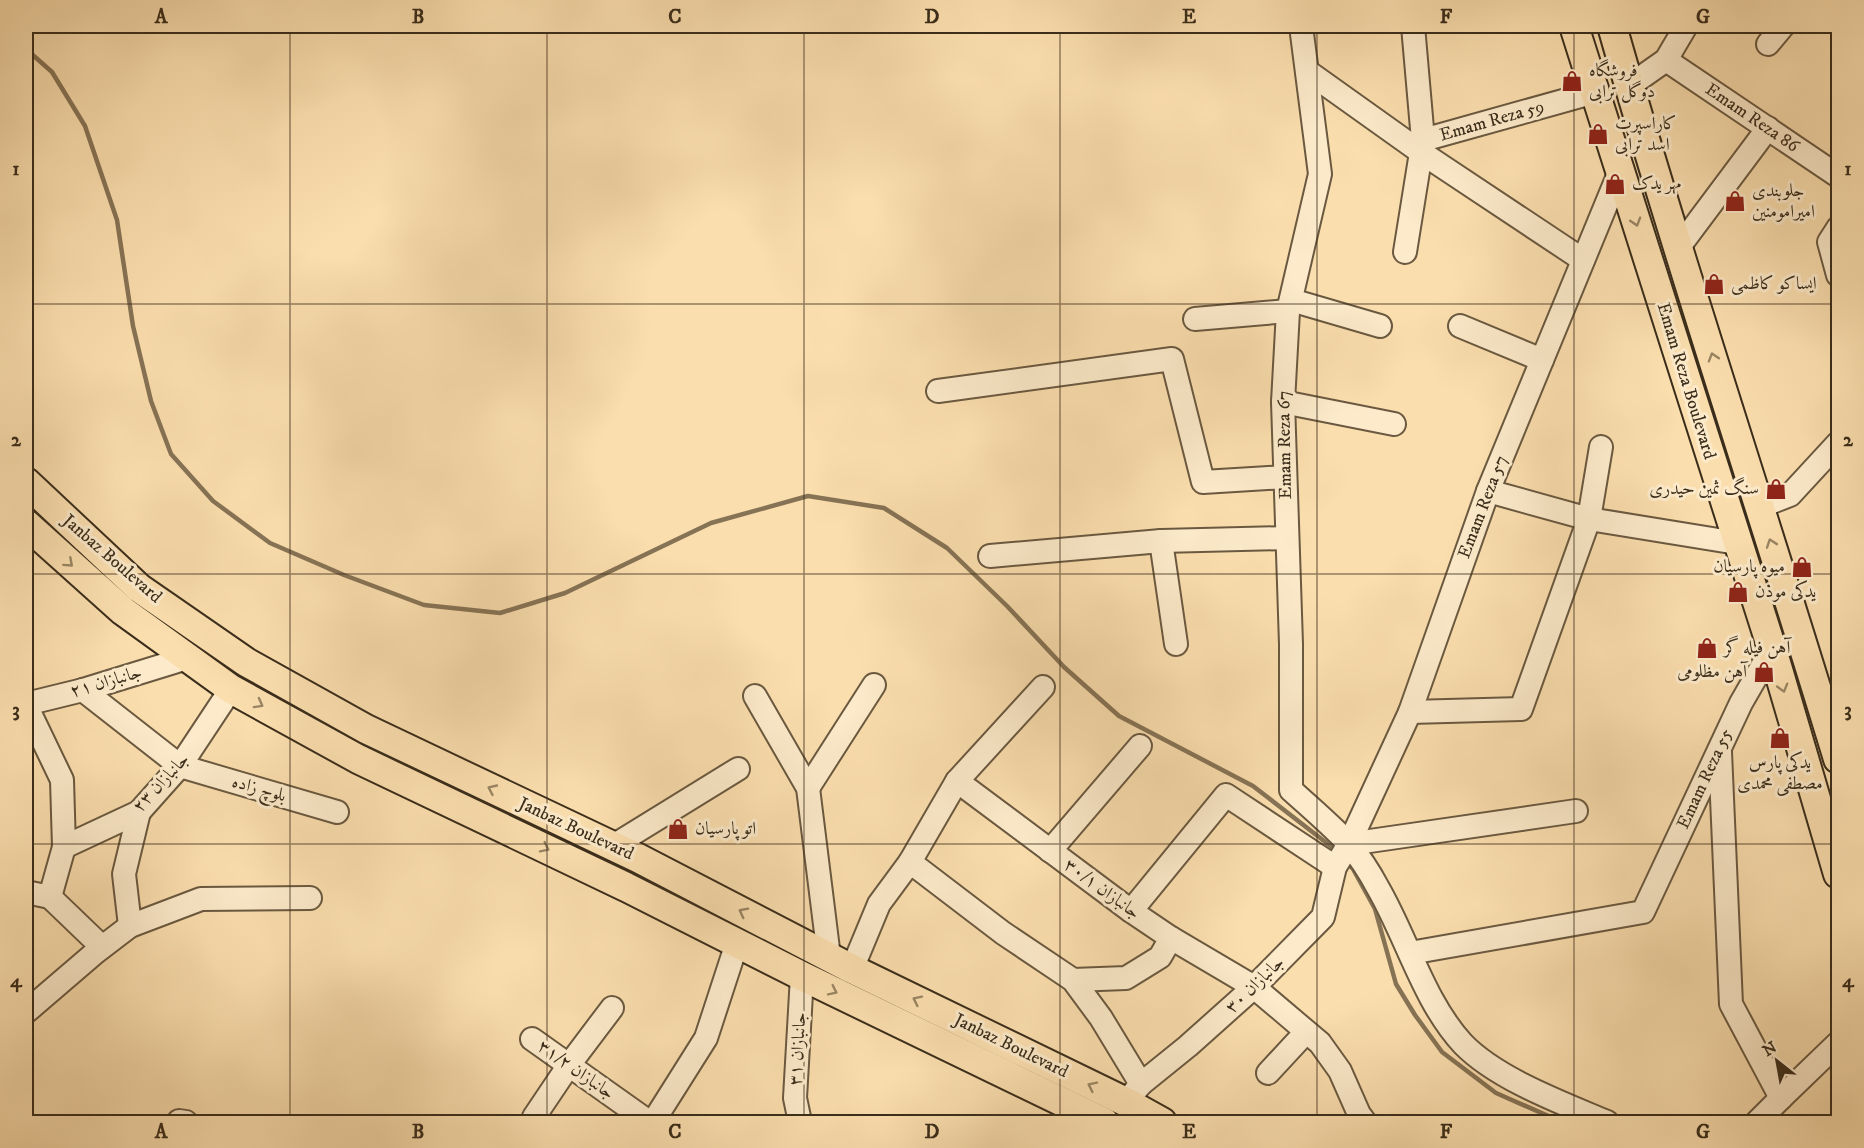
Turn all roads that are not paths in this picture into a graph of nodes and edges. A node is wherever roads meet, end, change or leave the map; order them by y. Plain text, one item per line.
1 (1300, 26) edge
2 (1413, 26) edge
3 (1574, 26) edge
4 (1612, 26) edge
5 (1686, 26) edge
6 (1783, 26) edge
7 (1768, 44) dead end
8 (1666, 60) junction
9 (1307, 71) junction
10 (1629, 86) junction
11 (1595, 92) junction
12 (1768, 128) junction
13 (1423, 146) junction
14 (1620, 171) junction
15 (1839, 176) edge
16 (1839, 228) edge
17 (1679, 247) junction
18 (1405, 252) dead end
19 (1583, 260) junction
20 (1839, 275) edge
21 (1289, 305) junction
22 (1195, 319) dead end
23 (1380, 326) dead end
24 (1460, 326) dead end
25 (1542, 360) junction
26 (938, 391) dead end
27 (1283, 402) junction
28 (1394, 424) dead end
29 (1839, 443) edge
30 (1600, 447) dead end
31 (1285, 477) junction
32 (26, 482) edge
33 (1488, 491) junction
34 (1759, 507) junction
35 (1589, 519) junction
36 (26, 524) edge
37 (1287, 538) junction
38 (1161, 541) junction
39 (1737, 543) junction
40 (990, 556) dead end
41 (1176, 644) dead end
42 (1772, 649) junction
43 (187, 658) junction
44 (874, 685) dead end
45 (1043, 687) dead end
46 (231, 689) junction
47 (83, 690) junction
48 (755, 696) dead end
49 (26, 705) edge
50 (1410, 712) junction
51 (1140, 746) dead end
52 (1720, 747) junction
53 (1839, 759) edge
54 (180, 766) junction
55 (738, 769) dead end
56 (957, 781) junction
57 (808, 788) junction
58 (1576, 811) dead end
59 (139, 812) junction
60 (337, 812) dead end
61 (1349, 844) junction
62 (64, 847) junction
63 (1050, 851) junction
64 (626, 852) junction
65 (910, 862) junction
66 (1335, 867) junction
67 (1839, 874) edge
68 (626, 887) junction
69 (26, 892) edge
70 (50, 897) junction
71 (310, 898) dead end
72 (1131, 911) junction
73 (130, 926) junction
74 (1171, 938) junction
75 (737, 943) junction
76 (102, 947) junction
77 (1410, 953) junction
78 (841, 963) junction
79 (802, 976) junction
80 (1073, 980) junction
81 (1254, 987) junction
82 (612, 1008) dead end
83 (26, 1012) edge
84 (1306, 1032) junction
85 (532, 1039) dead end
86 (1839, 1043) edge
87 (569, 1065) junction
88 (1268, 1073) dead end
89 (1134, 1093) junction
90 (1781, 1098) junction
91 (534, 1116) dead end
92 (640, 1119) edge
93 (1096, 1121) edge
94 (800, 1122) edge
95 (1162, 1122) edge
96 (1365, 1122) edge
97 (1607, 1122) edge
98 (1757, 1122) edge

1 - 9 street, Emam Reza 67
2 - 13 street
3 - 11 main road, Emam Reza Boulevard
4 - 10 main road, Emam Reza Boulevard
5 - 8 street
6 - 7 street
8 - 10 street
8 - 12 street, Emam Reza 86
9 - 13 street
9 - 21 street, Emam Reza 67
10 - 17 main road, Emam Reza Boulevard
11 - 13 street, Emam Reza 59
11 - 14 main road, Emam Reza Boulevard
12 - 15 street, Emam Reza 86
12 - 17 street
13 - 18 street
13 - 19 street
14 - 19 street, Emam Reza 57
14 -> 39 main road, Emam Reza Boulevard
16 - 20 street
34 -> 17 main road, Emam Reza Boulevard
19 - 25 street, Emam Reza 57
21 - 22 street
21 - 23 street
21 - 27 street, Emam Reza 67
24 - 25 street
25 - 33 street, Emam Reza 57
26 - 31 street
27 - 28 street
27 - 31 street, Emam Reza 67
29 - 34 street
30 - 35 street
31 - 37 street, Emam Reza 67
64 -> 32 main road, Janbaz Boulevard
33 - 35 street
33 - 50 street, Emam Reza 57
53 -> 34 main road, Emam Reza Boulevard
35 - 39 street
35 - 50 street
36 -> 43 main road, Janbaz Boulevard
37 - 38 street
37 - 61 street, Emam Reza 67
38 - 40 street
38 - 41 street
39 - 42 main road, Emam Reza Boulevard
42 - 52 street, Emam Reza 55
42 -> 67 main road, Emam Reza Boulevard
43 - 46 main road, Janbaz Boulevard
43 - 47 street, جانبازان ۲۱
44 - 57 street
45 - 56 street
46 - 54 street, جانبازان ۲۳
46 -> 68 main road, Janbaz Boulevard
47 - 49 street, جانبازان ۲۱
47 - 54 street
48 - 57 street
49 - 62 street
50 - 61 street, Emam Reza 57
51 - 63 street
52 - 77 street, Emam Reza 55
52 - 90 street
54 - 59 street, جانبازان ۲۳
54 - 60 street, بلوچ زاده
55 - 64 street
56 - 63 street, جانبازان ۳۰/۱
56 - 65 street
57 - 78 street
58 - 61 street
59 - 62 street, جانبازان ۲۳
59 - 73 street
61 - 66 street, جانبازان ۳۰
61 - 77 street, Emam Reza 67
62 - 70 street
63 - 72 street, جانبازان ۳۰/۱
64 - 68 main road
78 -> 64 main road, Janbaz Boulevard
65 - 78 street
65 - 80 street
66 - 72 street
66 - 81 street, جانبازان ۳۰
68 - 75 main road, Janbaz Boulevard
69 - 70 street
70 - 76 street
71 - 73 street
72 - 74 street, جانبازان ۳۰/۱
73 - 76 street
74 - 80 street
74 - 81 street, جانبازان ۳۰/۱
75 - 79 main road, Janbaz Boulevard
75 - 92 street
76 - 83 street
77 - 97 street, Emam Reza 67
89 -> 78 main road, Janbaz Boulevard
79 -> 93 main road, Janbaz Boulevard
79 - 94 street, جانبازان ۳۱
80 - 89 street
81 - 84 street, جانبازان ۳۰/۱
81 - 89 street, جانبازان ۳۰
82 - 87 street
84 - 88 street
84 - 96 street, جانبازان ۳۰/۱
85 - 87 street, جانبازان ۳۱/۲
86 - 90 street
87 - 91 street
87 - 92 street, جانبازان ۳۱/۲
89 - 95 main road, Janbaz Boulevard
90 - 98 street

